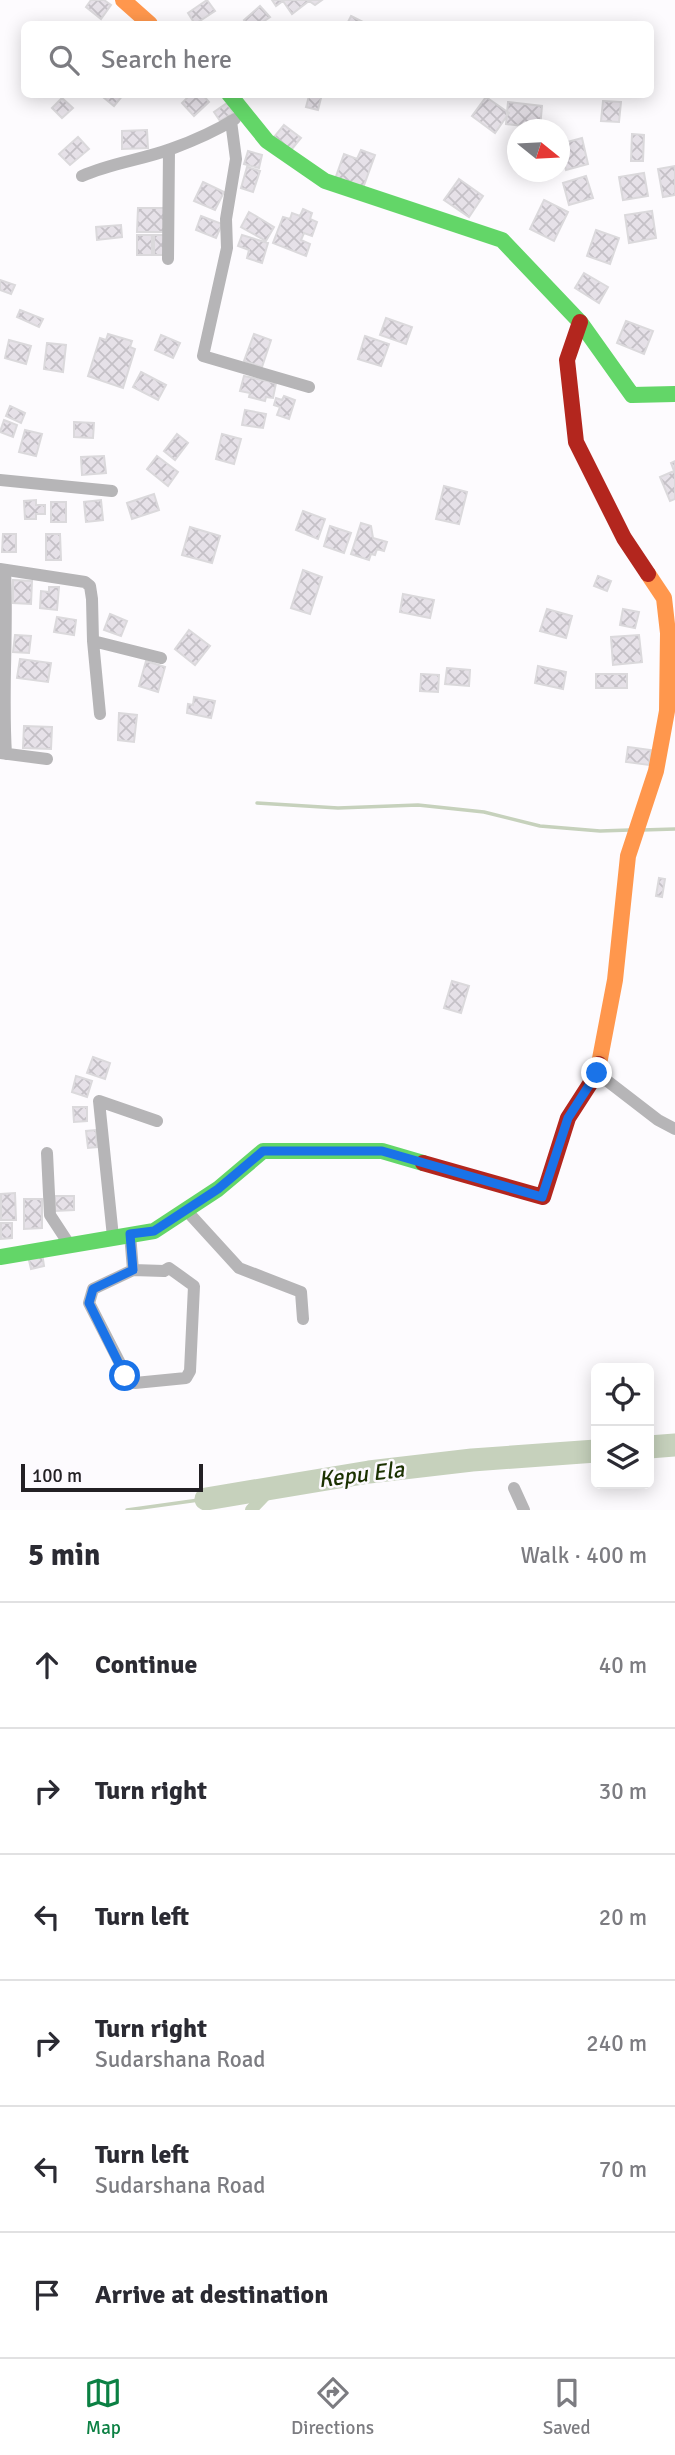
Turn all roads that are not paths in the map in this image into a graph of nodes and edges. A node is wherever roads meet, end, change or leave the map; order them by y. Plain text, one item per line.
1 (123, 0) edge
2 (147, 21) edge
3 (230, 98) edge
4 (237, 117) junction
5 (169, 150) junction
6 (82, 177) dead end
7 (168, 259) dead end
8 (580, 322) junction
9 (309, 387) dead end
10 (675, 394) edge
11 (0, 480) edge
12 (112, 491) dead end
13 (2, 570) edge
14 (93, 641) junction
15 (161, 658) dead end
16 (100, 713) dead end
17 (3, 753) edge
18 (47, 759) dead end
19 (597, 1073) junction
20 (157, 1121) dead end
21 (675, 1129) edge
22 (47, 1153) dead end
23 (186, 1210) junction
24 (130, 1234) junction
25 (113, 1237) junction
26 (69, 1244) junction
27 (0, 1257) edge
28 (133, 1270) junction
29 (303, 1319) dead end
30 (514, 1488) dead end
31 (524, 1510) edge

1 - 2 street
3 - 4 street
4 - 5 street
4 - 8 street
4 - 9 street
5 - 6 street
5 - 7 street
8 - 10 street
8 - 19 street
11 - 12 street
13 - 14 street
13 - 17 street
14 - 15 street
14 - 16 street
17 - 18 street
19 - 21 street
19 - 23 street
20 - 25 street
22 - 26 street
23 - 24 street
23 - 29 street
24 - 25 street
24 - 28 street
25 - 26 street
26 - 27 street
28 - 28 street
30 - 31 street

